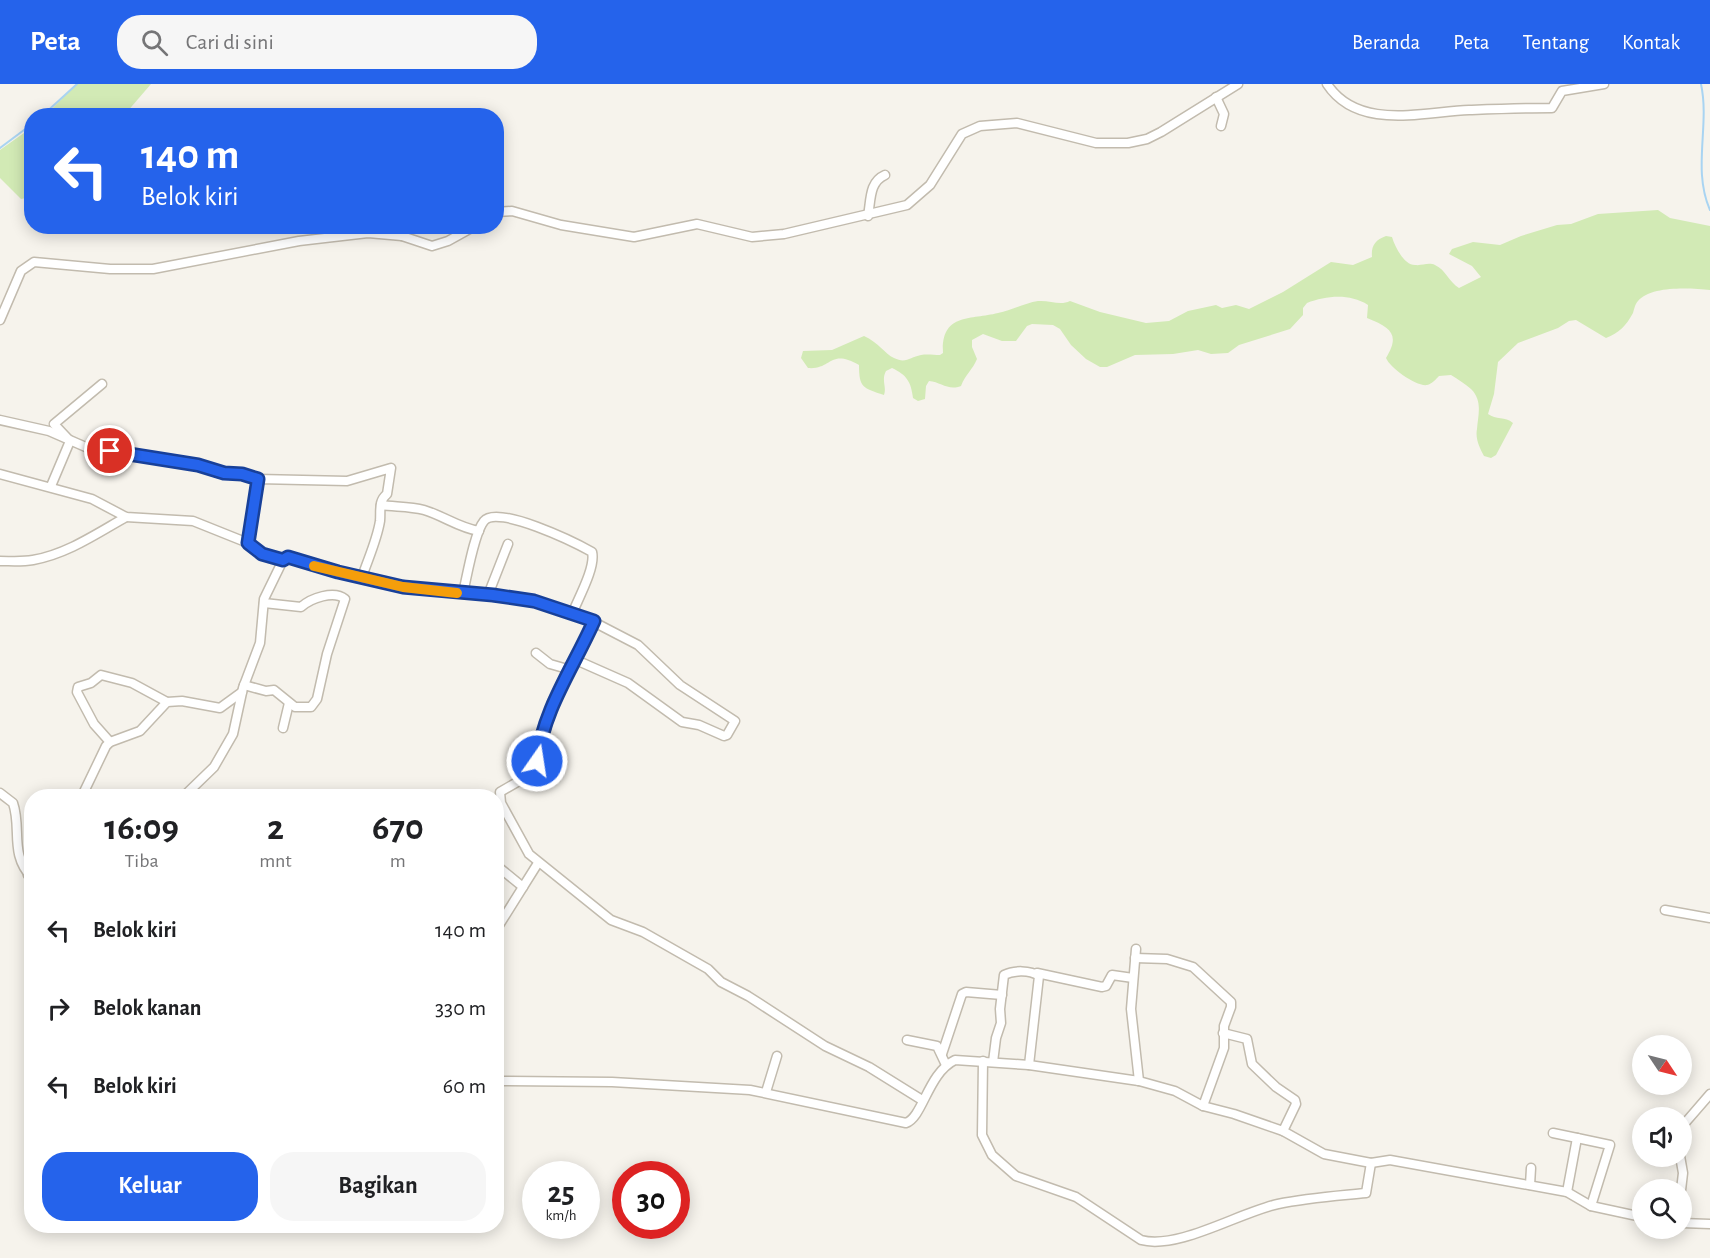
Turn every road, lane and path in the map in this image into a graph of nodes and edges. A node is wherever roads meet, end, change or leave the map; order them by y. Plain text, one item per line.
1 (1238, 84) edge
2 (1327, 84) edge
3 (1604, 84) edge
4 (1216, 97) junction
5 (1221, 126) dead end
6 (885, 175) dead end
7 (504, 211) edge
8 (868, 216) junction
9 (356, 234) edge
10 (409, 234) edge
11 (462, 234) edge
12 (0, 320) edge
13 (102, 384) dead end
14 (0, 420) edge
15 (70, 441) junction
16 (0, 474) edge
17 (258, 479) junction
18 (51, 486) junction
19 (381, 504) junction
20 (126, 517) junction
21 (479, 531) junction
22 (248, 543) junction
23 (508, 544) dead end
24 (283, 560) junction
25 (0, 561) edge
26 (362, 577) junction
27 (463, 593) junction
28 (488, 595) junction
29 (264, 603) junction
30 (572, 614) junction
31 (594, 621) junction
32 (536, 653) dead end
33 (576, 660) junction
34 (571, 670) junction
35 (243, 688) junction
36 (167, 702) junction
37 (289, 703) junction
38 (283, 728) dead end
39 (110, 742) junction
40 (86, 789) edge
41 (192, 789) edge
42 (504, 790) edge
43 (0, 793) edge
44 (504, 809) edge
45 (538, 863) junction
46 (24, 868) edge
47 (504, 872) edge
48 (523, 887) junction
49 (1665, 910) dead end
50 (504, 917) edge
51 (1710, 918) edge
52 (1036, 973) junction
53 (1134, 978) junction
54 (1002, 995) junction
55 (1223, 1033) junction
56 (907, 1040) dead end
57 (942, 1054) junction
58 (777, 1056) dead end
59 (988, 1061) junction
60 (946, 1065) junction
61 (1029, 1065) junction
62 (504, 1081) edge
63 (1139, 1081) junction
64 (766, 1092) junction
65 (1710, 1094) edge
66 (922, 1100) junction
67 (1203, 1106) junction
68 (1692, 1115) edge
69 (1283, 1131) junction
70 (1553, 1133) dead end
71 (1577, 1138) junction
72 (1371, 1163) junction
73 (1531, 1168) dead end
74 (1530, 1185) junction
75 (1567, 1192) junction
76 (1591, 1206) junction
77 (1632, 1215) edge
78 (1692, 1223) edge
79 (1710, 1224) edge

1 - 4 street
2 - 3 street
4 - 5 street
4 - 8 street
6 - 8 street
7 - 8 street
9 - 12 street
10 - 11 street
13 - 15 street
14 - 15 street
15 - 17 street
15 - 18 street
16 - 18 street
17 - 19 street
17 - 22 street
18 - 20 street
19 - 21 street
19 - 26 street
20 - 22 street
20 - 25 street
21 - 27 street
21 - 30 street
22 - 24 street
23 - 28 street
24 - 26 street
24 - 29 street
26 - 27 street
27 - 28 street
28 - 30 street
29 - 35 street
29 - 37 street
30 - 31 street
31 - 33 street
31 - 33 street
32 - 34 street
33 - 34 street
34 - 42 street
35 - 36 street
35 - 37 street
35 - 41 street
36 - 39 street
36 - 39 street
37 - 38 street
39 - 40 street
43 - 46 street
44 - 45 street
45 - 48 street
45 - 66 street
47 - 48 street
48 - 50 street
49 - 51 street
52 - 53 street
52 - 54 street
52 - 61 street
53 - 55 street
53 - 63 street
54 - 57 street
54 - 59 street
55 - 67 street
55 - 69 street
56 - 57 street
57 - 60 street
58 - 64 street
59 - 60 street
59 - 61 street
59 - 72 street
60 - 66 street
61 - 63 street
62 - 64 street
63 - 67 street
64 - 66 street
65 - 68 street
67 - 69 street
69 - 72 street
70 - 71 street
71 - 75 street
71 - 76 street
72 - 74 street
73 - 74 street
74 - 75 street
75 - 76 street
76 - 77 street
78 - 79 street

